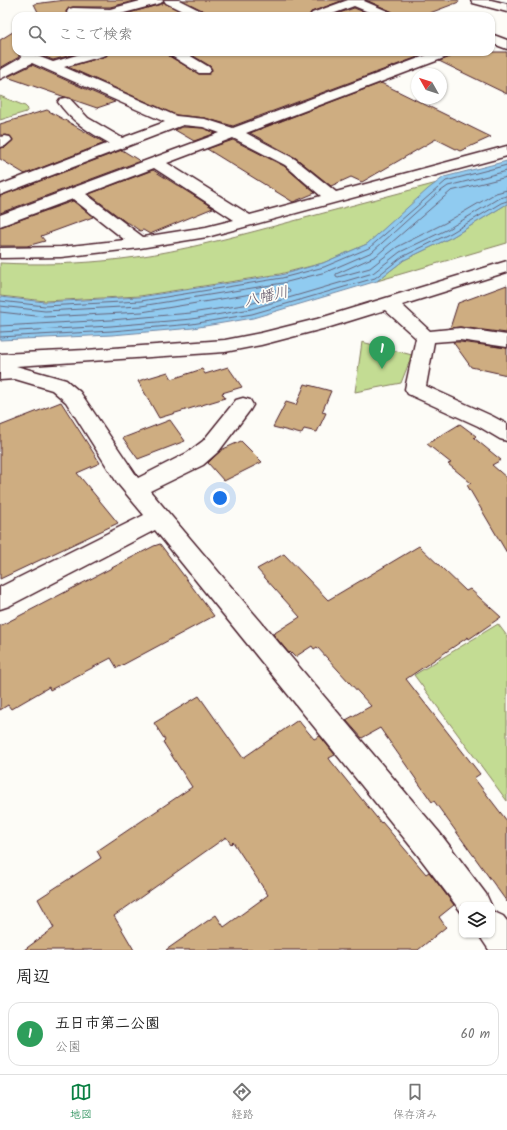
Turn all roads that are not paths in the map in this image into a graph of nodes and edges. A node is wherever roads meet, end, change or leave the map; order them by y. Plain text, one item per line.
1 (157, 0) edge
2 (170, 0) edge
3 (477, 0) edge
4 (357, 1) edge
5 (507, 8) edge
6 (71, 9) edge
7 (96, 12) edge
8 (119, 12) edge
9 (193, 12) edge
10 (327, 12) edge
11 (380, 12) edge
12 (507, 30) edge
13 (495, 35) edge
14 (495, 39) edge
15 (507, 45) edge
16 (28, 56) edge
17 (31, 56) edge
18 (88, 56) edge
19 (181, 56) edge
20 (436, 56) edge
21 (51, 68) junction
22 (204, 70) dead end
23 (0, 75) edge
24 (65, 102) dead end
25 (181, 121) junction
26 (232, 132) junction
27 (121, 144) junction
28 (507, 151) edge
29 (156, 162) junction
30 (0, 176) edge
31 (7, 187) edge
32 (75, 193) junction
33 (332, 197) junction
34 (0, 221) edge
35 (247, 221) junction
36 (140, 243) junction
37 (0, 253) edge
38 (507, 266) edge
39 (389, 303) junction
40 (426, 337) junction
41 (507, 341) edge
42 (5, 368) edge
43 (243, 405) dead end
44 (507, 434) edge
45 (135, 489) junction
46 (158, 518) junction
47 (0, 599) edge
48 (473, 902) edge
49 (495, 931) edge
50 (507, 947) edge

1 - 8 street
2 - 9 street
3 - 5 street
4 - 10 street
4 - 11 street
6 - 7 street
12 - 13 street
14 - 15 street
16 - 23 street
17 - 21 street
18 - 21 street
19 - 22 street
20 - 26 street
21 - 25 street
24 - 27 street
25 - 26 street
25 - 27 street
26 - 29 street
26 - 33 street
27 - 31 street
28 - 33 street
29 - 32 street
29 - 35 street
30 - 31 street
32 - 34 street
32 - 36 street
33 - 35 street
35 - 36 street
36 - 37 street
38 - 39 street
39 - 40 street
39 - 42 street
40 - 41 street
40 - 44 street
42 - 45 street
43 - 45 street
45 - 46 street
46 - 47 street
46 - 48 street
49 - 50 street

